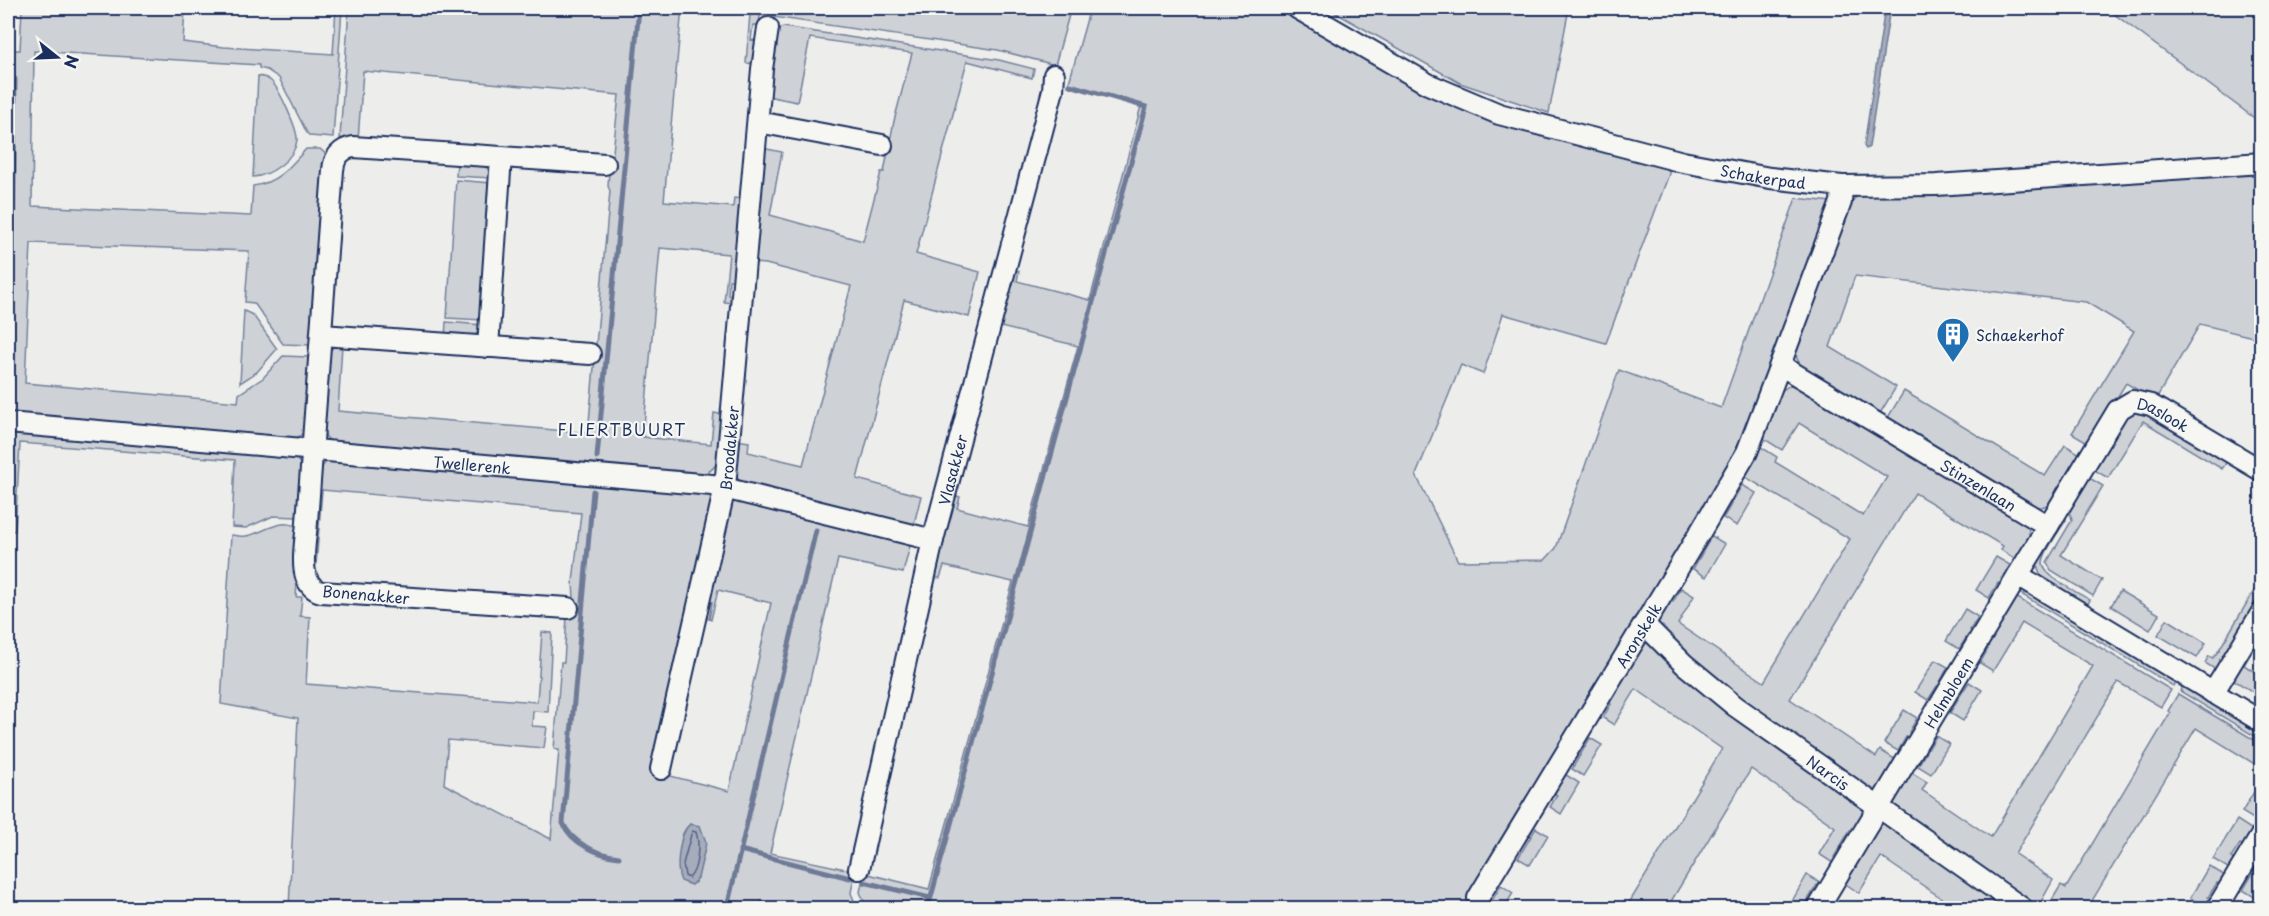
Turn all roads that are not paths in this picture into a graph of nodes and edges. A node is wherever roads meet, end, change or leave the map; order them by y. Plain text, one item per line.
1 (1297, 8) edge
2 (768, 28) dead end
3 (1054, 75) dead end
4 (758, 122) junction
5 (882, 145) dead end
6 (501, 157) junction
7 (605, 164) dead end
8 (2262, 164) edge
9 (1842, 186) junction
10 (322, 335) junction
11 (488, 347) junction
12 (590, 354) dead end
13 (1780, 365) junction
14 (8, 423) edge
15 (313, 450) junction
16 (2262, 471) edge
17 (725, 487) junction
18 (2048, 526) junction
19 (933, 540) junction
20 (2018, 575) junction
21 (568, 608) dead end
22 (2262, 612) edge
23 (1644, 624) junction
24 (2214, 693) junction
25 (2262, 722) edge
26 (661, 769) dead end
27 (1878, 808) junction
28 (2262, 834) edge
29 (859, 869) dead end
30 (1478, 898) dead end
31 (1818, 909) edge
32 (2022, 909) edge
33 (2217, 909) edge

1 - 9 street, Schakerpad
2 - 4 street, Broodakker
3 - 19 street, Vlasakker
4 - 5 street
4 - 17 street, Broodakker
6 - 7 street, Bonenakker
6 - 10 street, Bonenakker
6 - 11 street
8 - 9 street, Schakerpad
9 - 13 street
10 - 11 street
10 - 15 street, Bonenakker
11 - 12 street
13 - 18 street, Stinzenlaan
13 - 23 street, Aronskelk
14 - 15 street, Twellerenk
15 - 17 street, Twellerenk
15 - 21 street, Bonenakker
16 - 18 street, Daslook
17 - 19 street, Twellerenk
17 - 26 street, Broodakker
18 - 20 street
19 - 29 street, Vlasakker
20 - 24 street
20 - 27 street, Helmbloem
22 - 24 street
23 - 27 street, Narcis
23 - 30 street, Aronskelk
24 - 25 street
27 - 31 street, Helmbloem
27 - 32 street, Narcis
28 - 33 street

